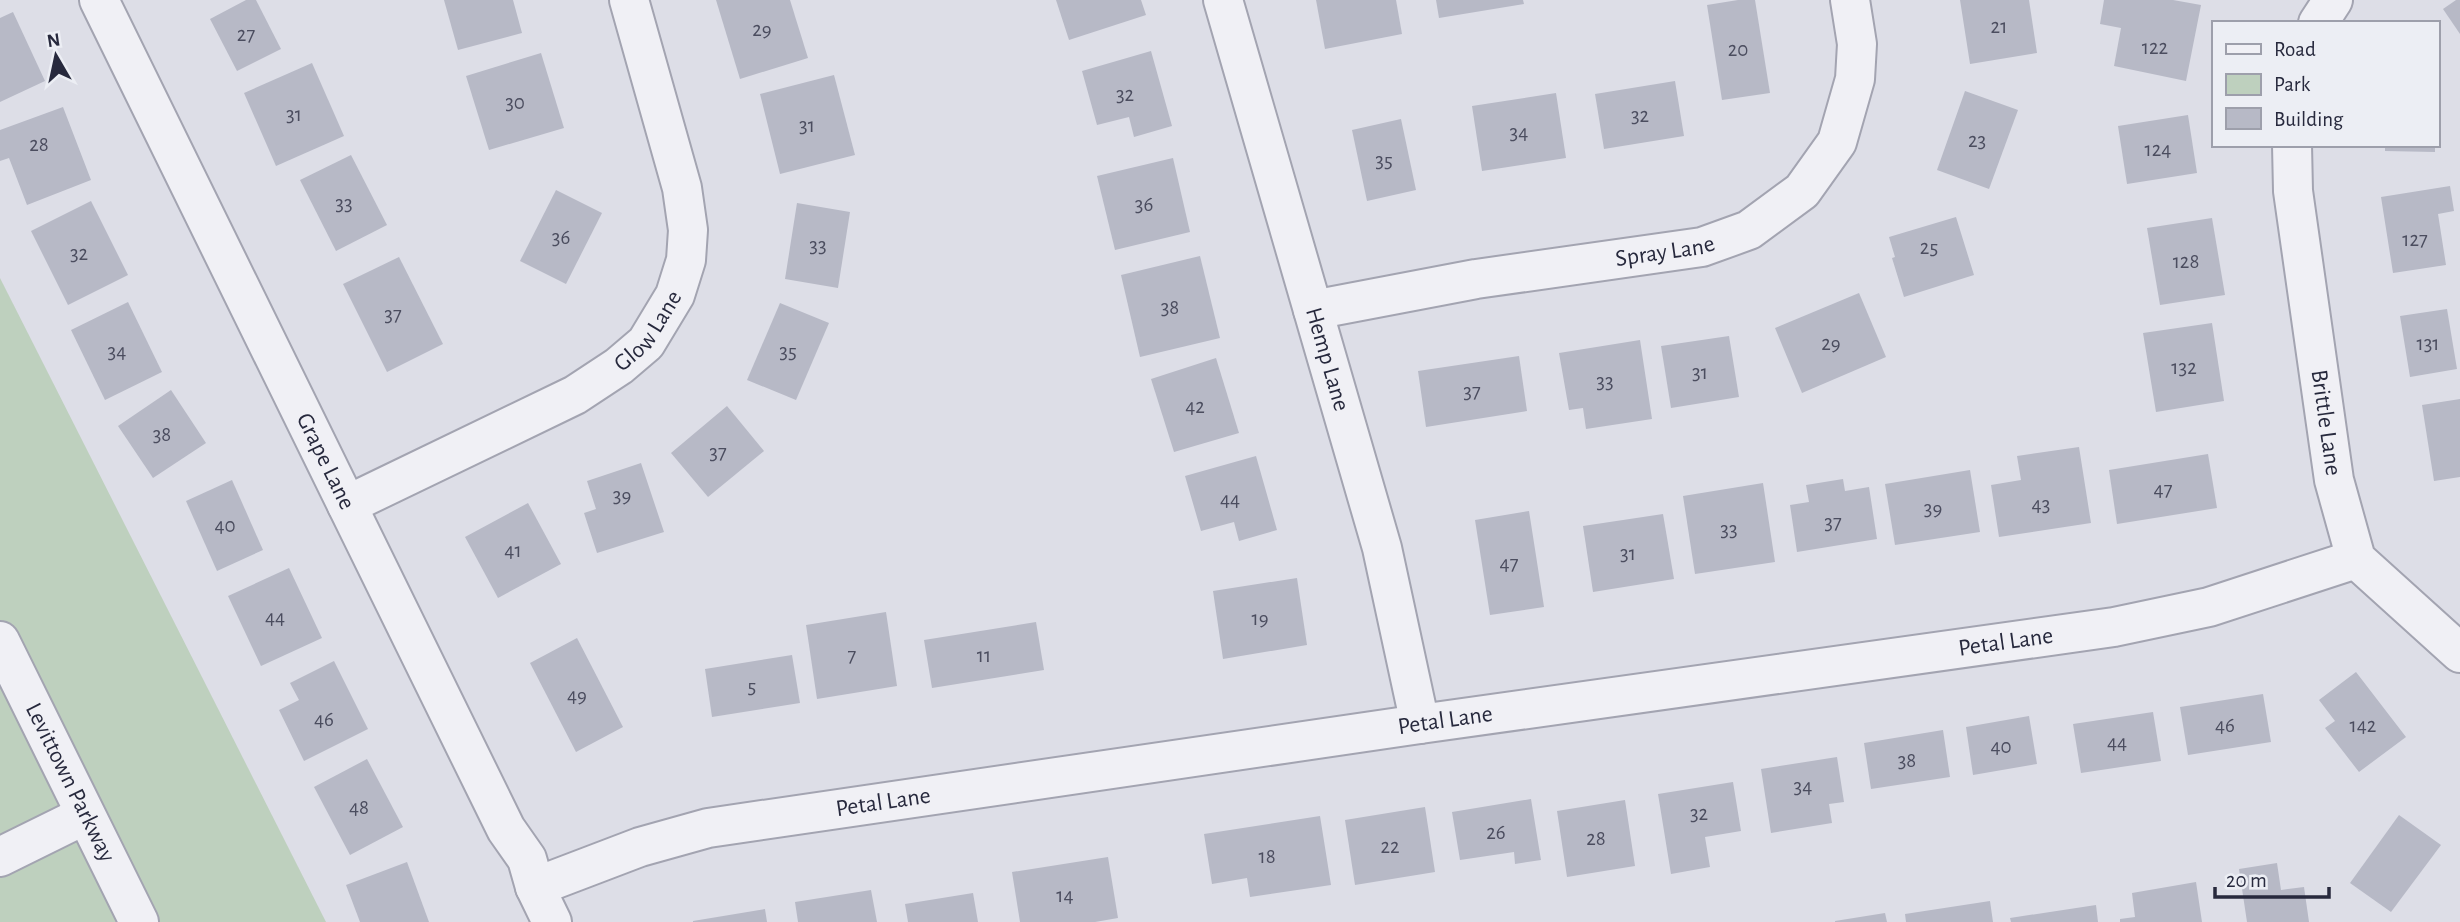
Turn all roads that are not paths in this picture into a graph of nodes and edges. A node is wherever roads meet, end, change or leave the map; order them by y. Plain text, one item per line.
1 (99, 0) edge
2 (629, 0) edge
3 (1223, 0) edge
4 (1850, 0) edge
5 (2333, 0) edge
6 (2319, 21) edge
7 (2292, 147) edge
8 (1313, 310) junction
9 (347, 505) junction
10 (2356, 559) junction
11 (0, 641) edge
12 (2460, 653) edge
13 (1420, 724) junction
14 (86, 815) junction
15 (0, 857) edge
16 (536, 887) junction
17 (139, 922) edge
18 (552, 922) edge

1 - 9 street, Grape Lane
2 - 9 street, Glow Lane
3 - 8 street, Hemp Lane
4 - 8 street, Spray Lane
5 - 6 street
7 - 10 street, Brittle Lane
8 - 13 street, Hemp Lane
9 - 16 street, Grape Lane
10 - 12 street
10 - 13 street, Petal Lane
11 - 14 street, Levittown Parkway
13 - 16 street, Petal Lane
14 - 15 street
14 - 17 street, Levittown Parkway
16 - 18 street, Grape Lane

